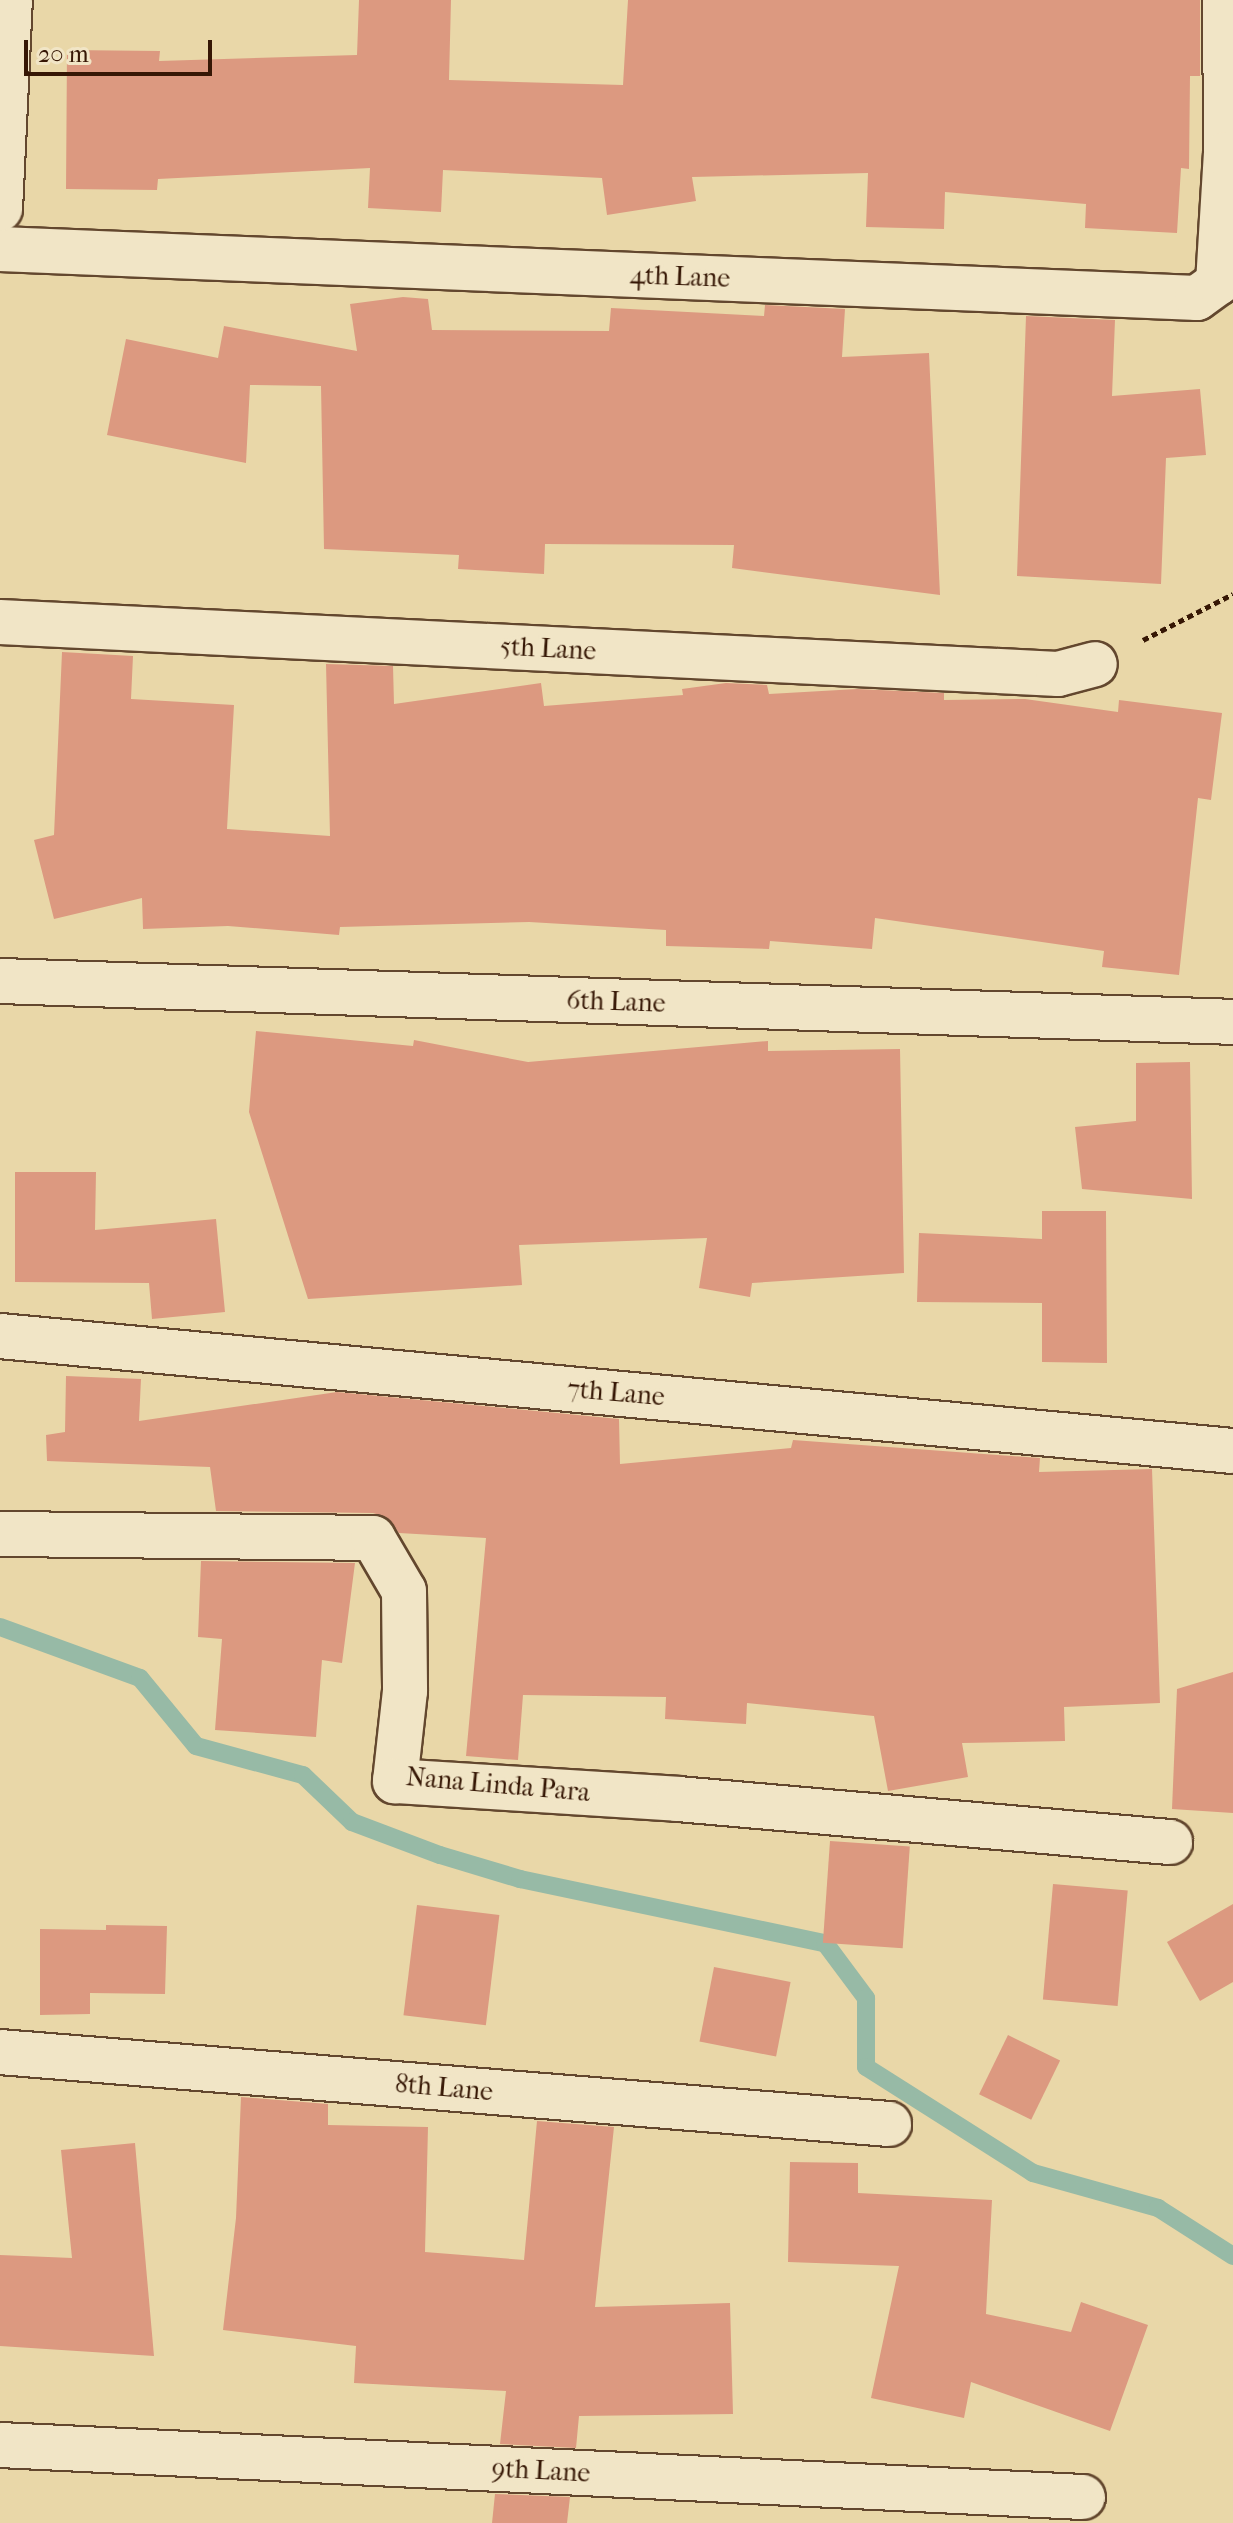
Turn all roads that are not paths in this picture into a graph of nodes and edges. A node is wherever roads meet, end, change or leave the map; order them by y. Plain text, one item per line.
1 (10, 0) edge
2 (1225, 0) edge
3 (1230, 154) edge
4 (0, 209) edge
5 (0, 249) edge
6 (0, 622) edge
7 (1095, 664) road end
8 (0, 981) edge
9 (1233, 1022) edge
10 (0, 1336) edge
11 (1233, 1451) edge
12 (0, 1534) edge
13 (1170, 1842) dead end
14 (0, 2052) edge
15 (889, 2124) dead end
16 (0, 2445) edge
17 (1083, 2497) dead end

1 - 4 street
2 - 3 street
3 - 5 street, 4th Lane
6 - 7 street, 5th Lane
8 - 9 street, 6th Lane
10 - 11 street, 7th Lane
12 - 13 street, Nana Linda Para
14 - 15 street, 8th Lane
16 - 17 street, 9th Lane

